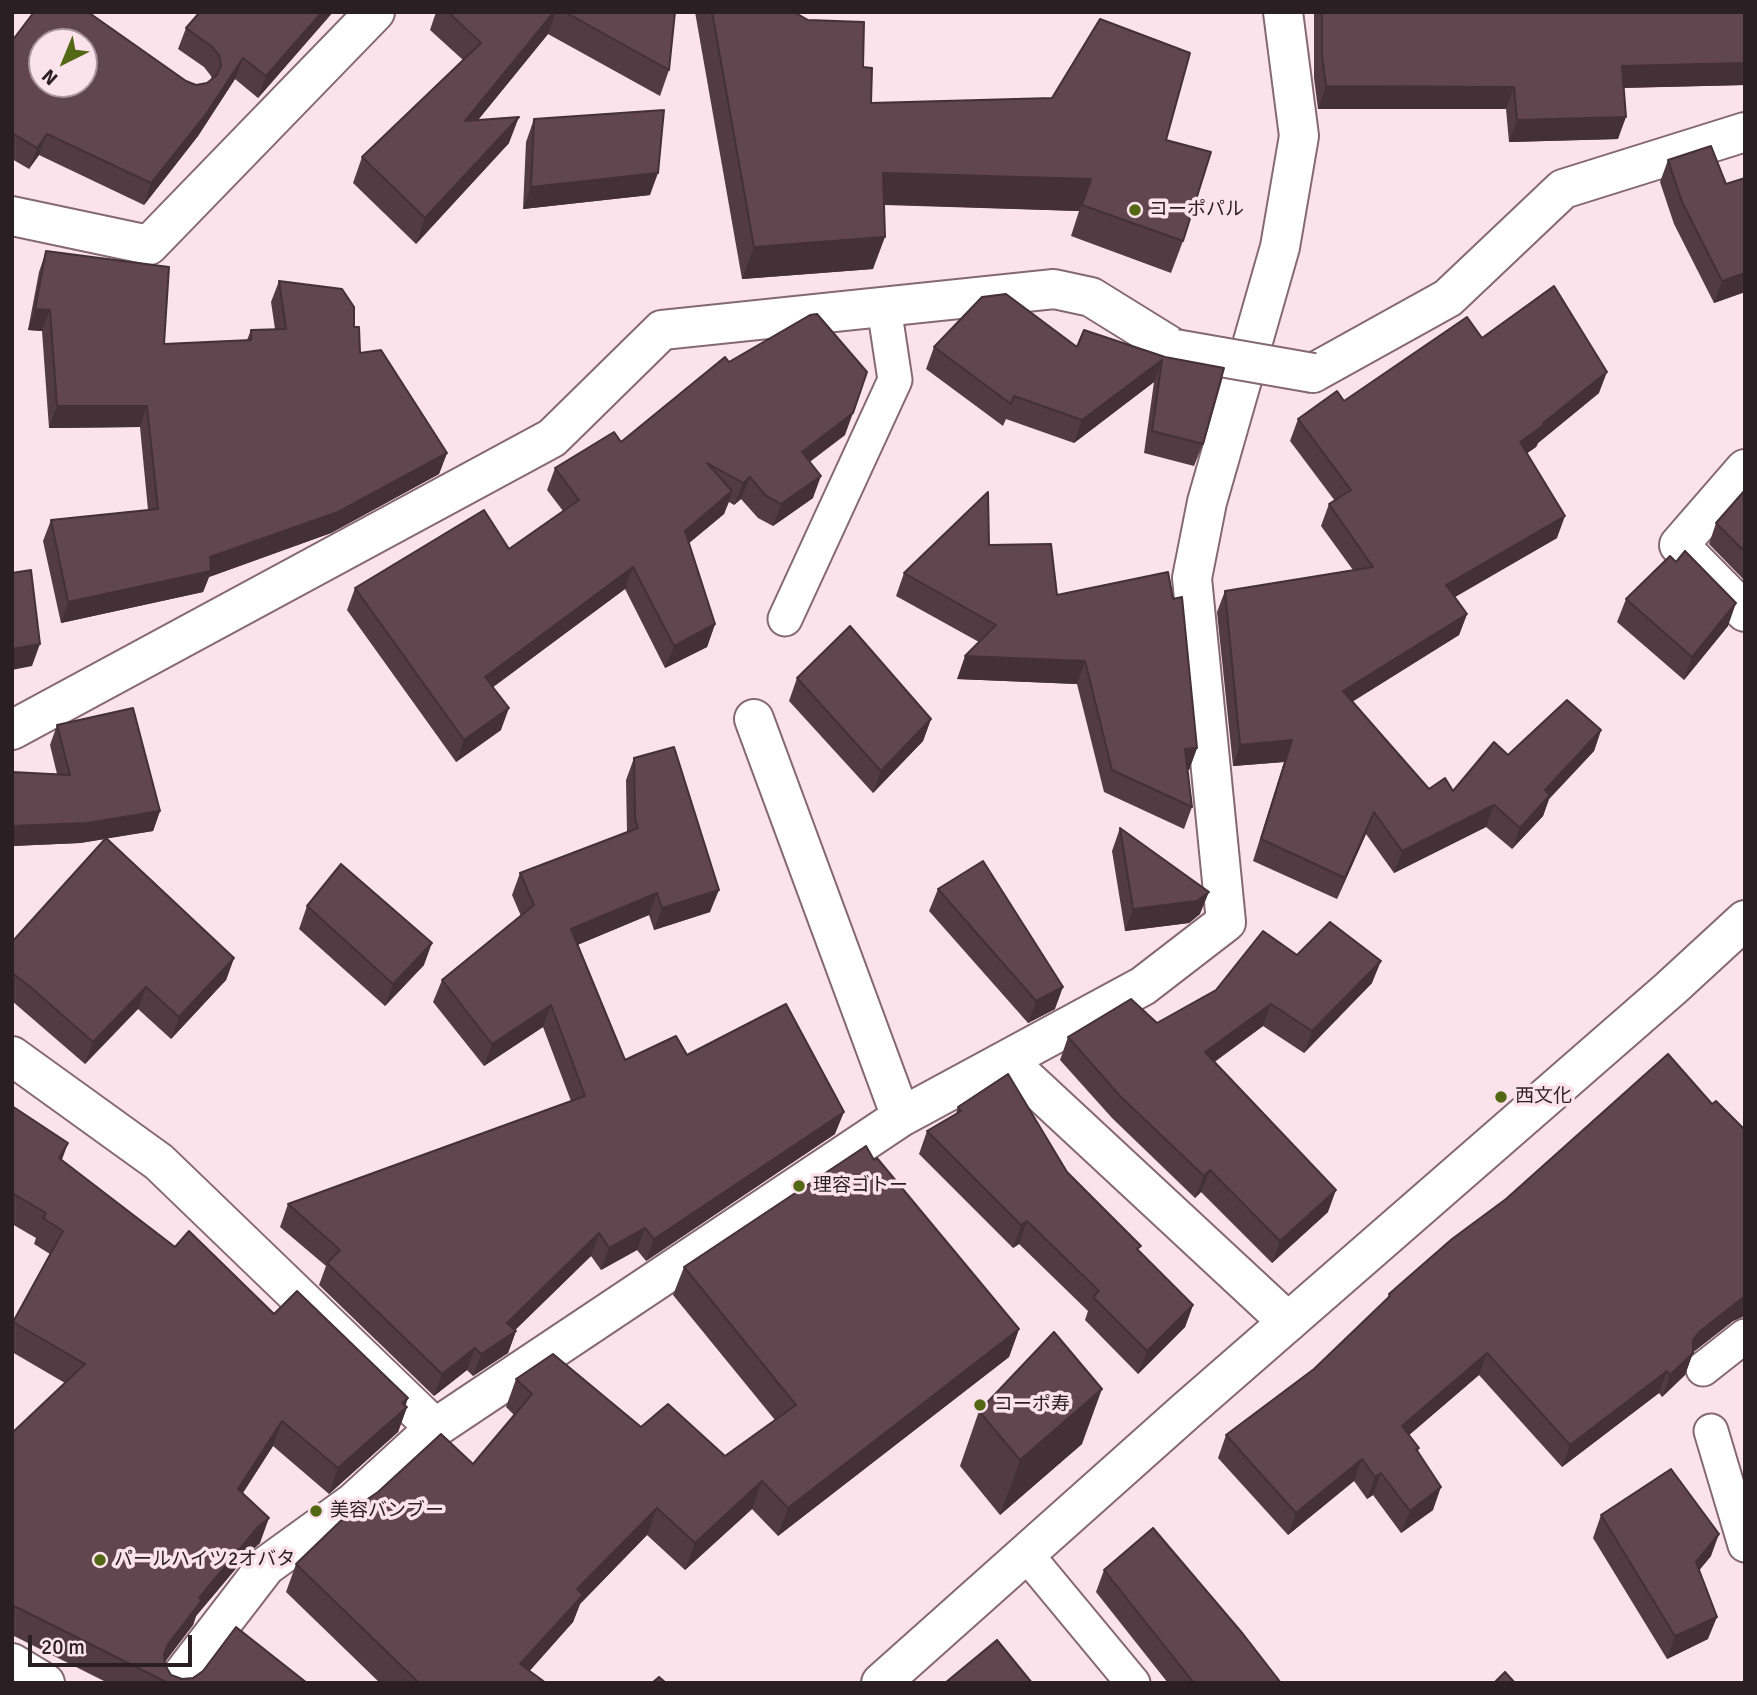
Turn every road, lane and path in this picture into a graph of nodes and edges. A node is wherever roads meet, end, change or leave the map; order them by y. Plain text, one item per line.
1 (375, 12) edge
2 (1283, 12) edge
3 (1745, 132) edge
4 (12, 216) edge
5 (884, 307) junction
6 (1745, 470) edge
7 (1745, 612) edge
8 (785, 619) dead end
9 (754, 719) dead end
10 (12, 730) edge
11 (1745, 920) edge
12 (12, 1056) edge
13 (1006, 1060) junction
14 (901, 1117) junction
15 (1288, 1322) junction
16 (1745, 1336) edge
17 (1703, 1369) dead end
18 (435, 1428) junction
19 (1711, 1432) dead end
20 (1745, 1545) edge
21 (1026, 1553) junction
22 (12, 1663) edge
23 (45, 1683) edge
24 (176, 1683) edge
25 (881, 1683) edge
26 (1133, 1683) edge

1 - 4 street
2 - 13 street
3 - 5 street, bridge
5 - 8 lane
5 - 10 street
6 - 7 street
9 - 14 street
11 - 15 street
12 - 18 street
13 - 14 street
13 - 15 street
14 - 18 street
15 - 21 street
16 - 17 lane
18 - 24 street
19 - 20 lane
21 - 25 street
21 - 26 lane
22 - 23 street

